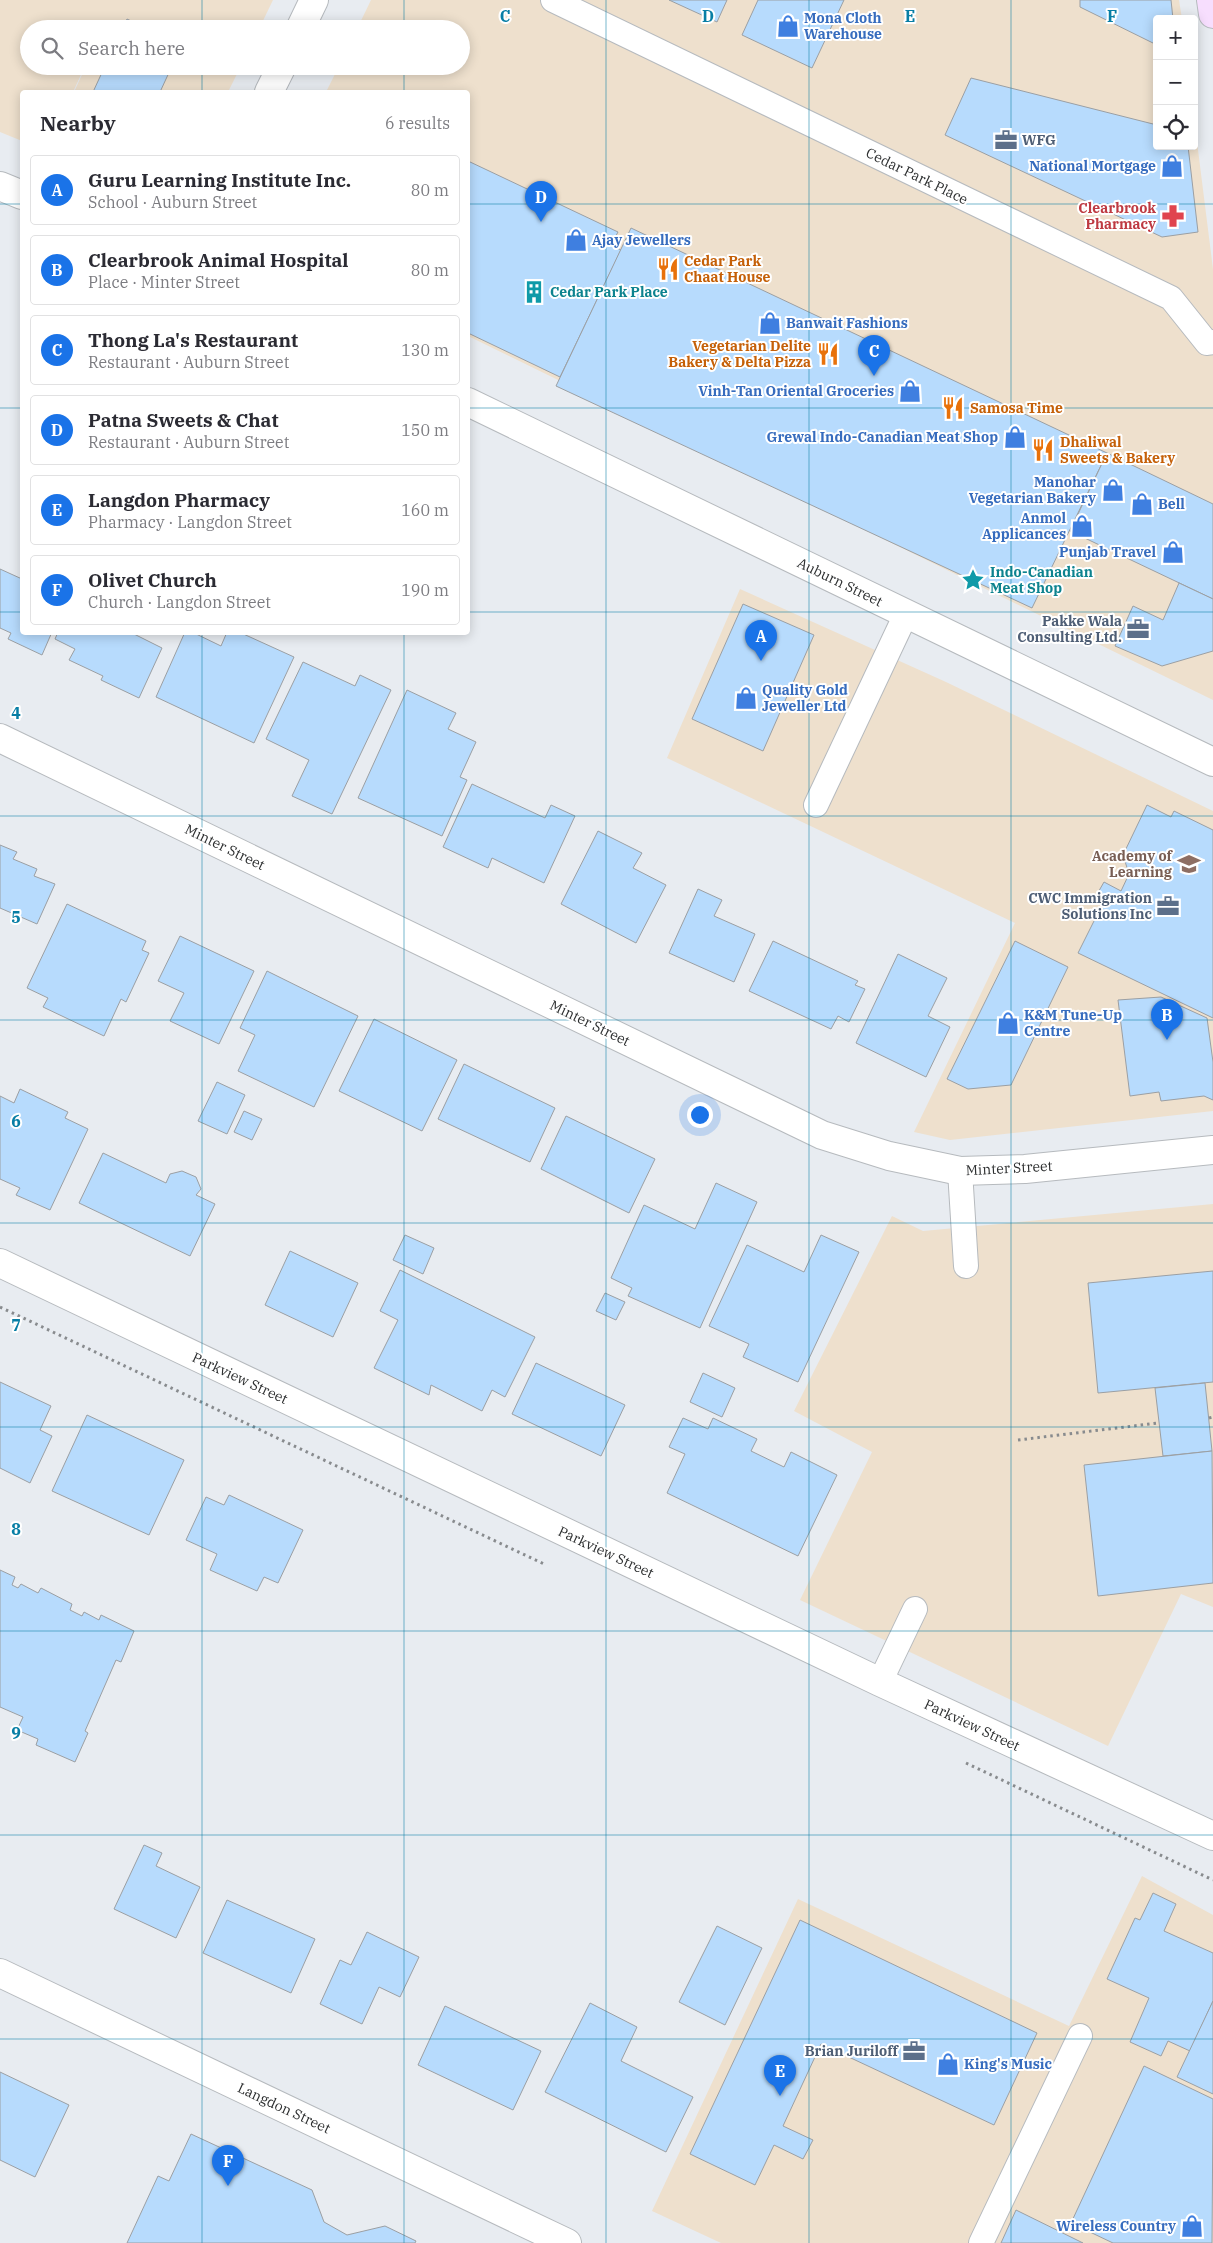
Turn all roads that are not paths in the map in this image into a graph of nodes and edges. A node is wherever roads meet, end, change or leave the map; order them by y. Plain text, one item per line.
1 (314, 0) edge
2 (553, 0) edge
3 (1211, 0) edge
4 (1213, 14) edge
5 (304, 20) edge
6 (278, 75) edge
7 (270, 90) edge
8 (0, 186) edge
9 (20, 195) edge
10 (1210, 342) edge
11 (470, 403) edge
12 (906, 614) junction
13 (0, 738) edge
14 (1213, 762) edge
15 (816, 805) dead end
16 (1213, 1150) edge
17 (960, 1171) junction
18 (0, 1263) edge
19 (966, 1266) dead end
20 (915, 1609) dead end
21 (880, 1682) junction
22 (1213, 1836) edge
23 (0, 1973) edge
24 (1080, 2036) dead end
25 (567, 2243) edge
26 (981, 2243) edge

1 - 5 street
2 - 10 lane, Cedar Park Place
3 - 4 main road
6 - 7 street
8 - 9 street
11 - 12 street, Auburn Street
12 - 14 street, Auburn Street
12 - 15 lane
13 - 17 street, Minter Street
16 - 17 street, Minter Street
17 - 19 lane
18 - 21 street, Parkview Street
20 - 21 lane
21 - 22 street, Parkview Street
23 - 25 street, Langdon Street
24 - 26 lane

